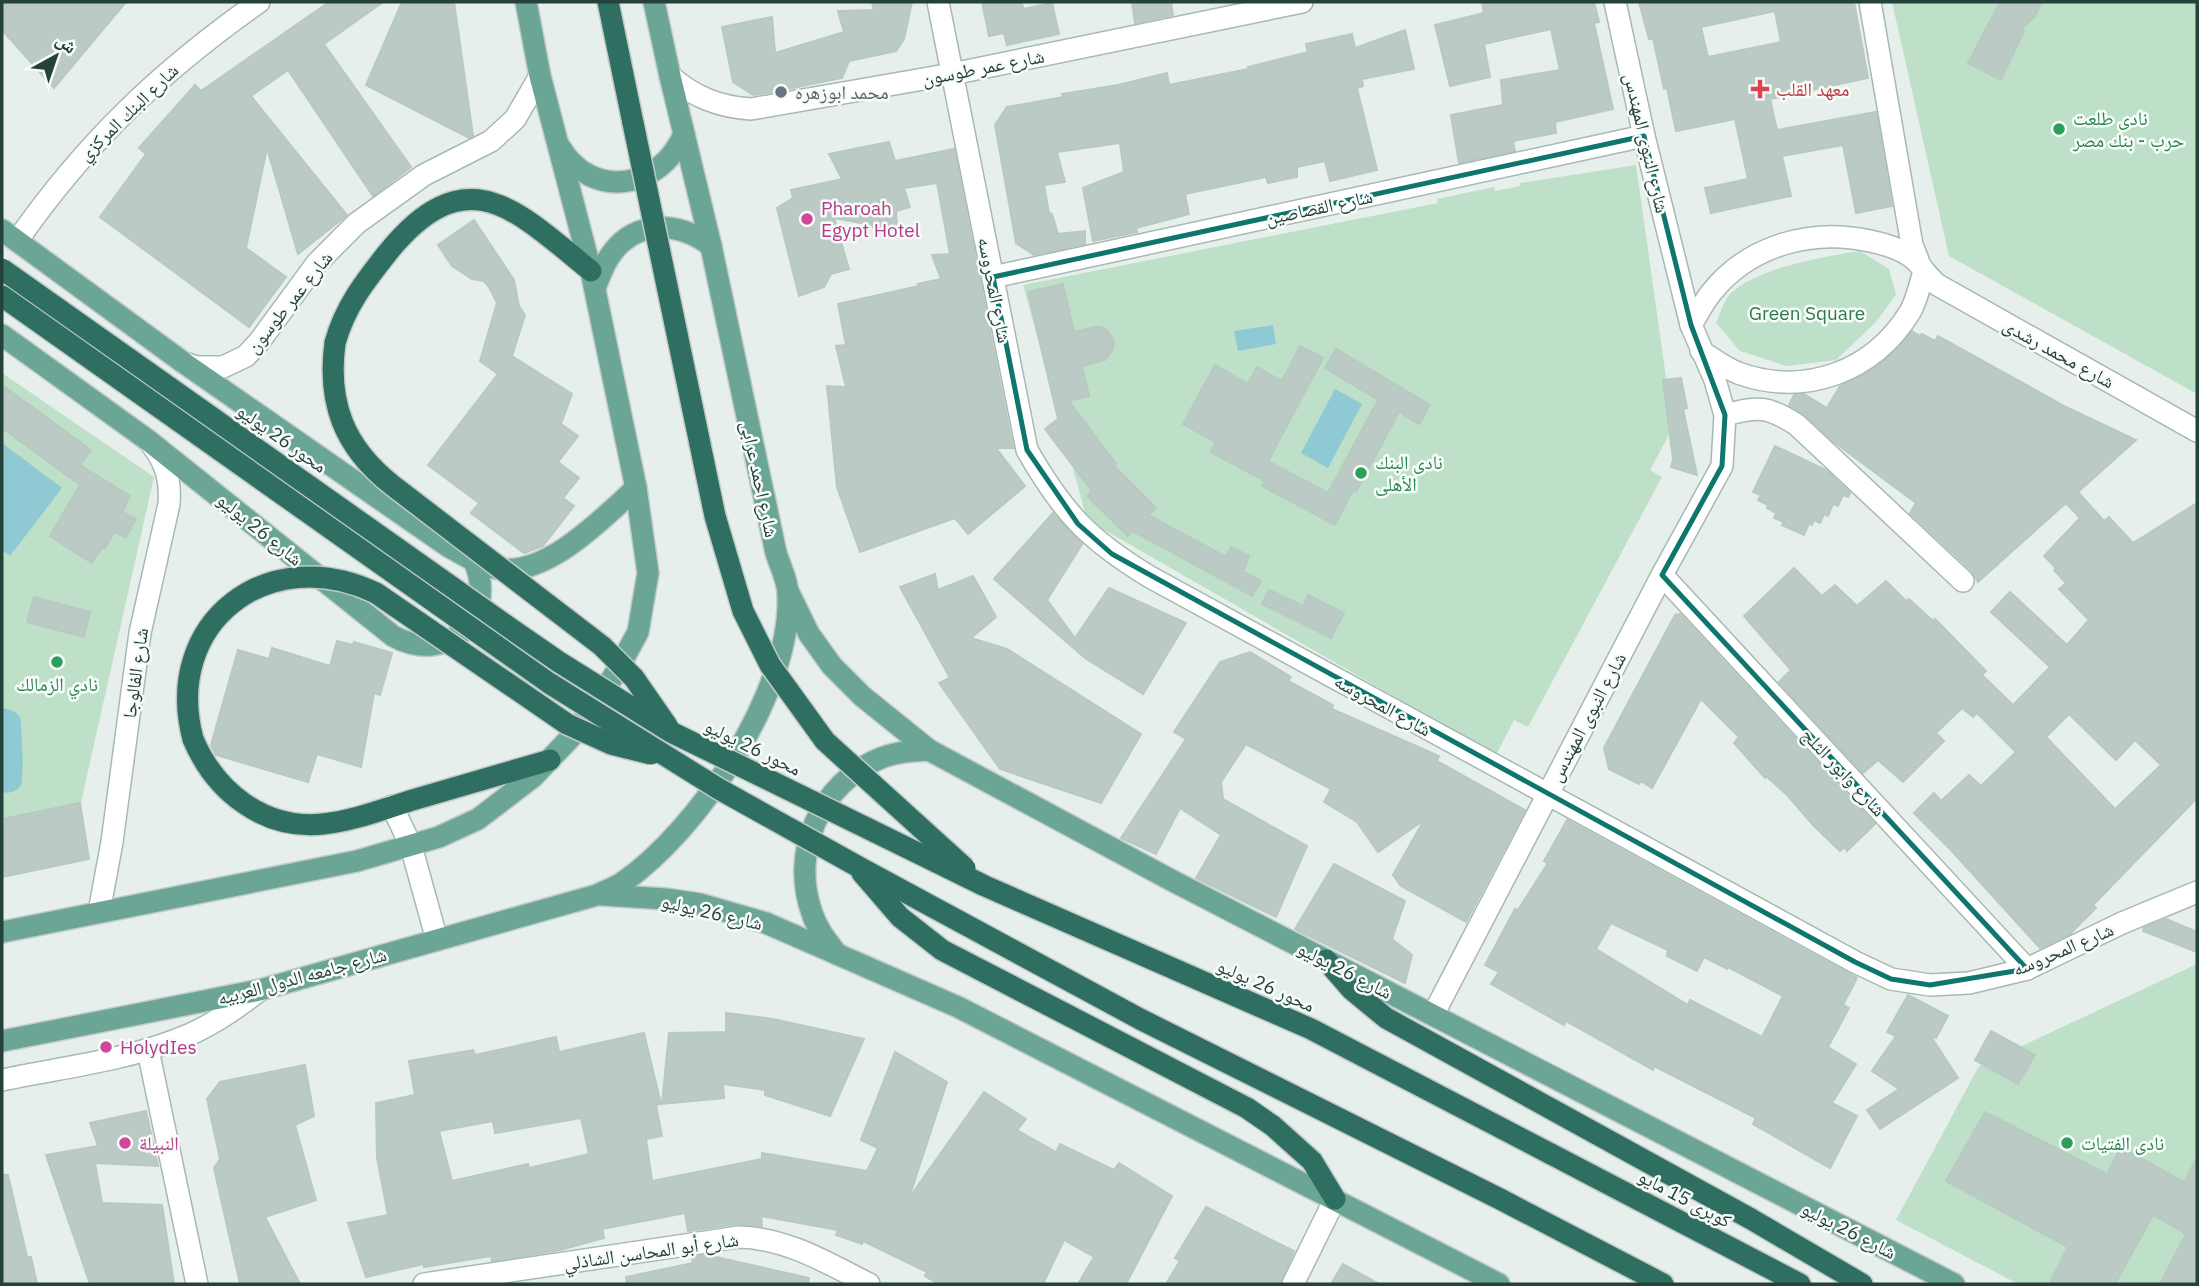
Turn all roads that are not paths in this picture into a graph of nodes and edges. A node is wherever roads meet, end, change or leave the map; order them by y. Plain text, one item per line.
1 (258, 2) edge
2 (526, 2) edge
3 (608, 2) edge
4 (654, 2) edge
5 (938, 2) edge
6 (1302, 2) edge
7 (1615, 2) edge
8 (1870, 2) edge
9 (953, 74) junction
10 (540, 76) junction
11 (670, 76) junction
12 (684, 134) junction
13 (1644, 136) junction
14 (557, 142) junction
15 (9, 236) edge
16 (711, 246) junction
17 (1921, 266) junction
18 (2, 269) edge
19 (993, 277) junction
20 (593, 280) junction
21 (2, 296) edge
22 (1691, 325) junction
23 (2, 335) edge
24 (1701, 351) junction
25 (184, 363) junction
26 (1725, 415) junction
27 (2197, 430) edge
28 (149, 441) junction
29 (636, 488) junction
30 (474, 561) junction
31 (1662, 575) junction
32 (1963, 581) dead end
33 (788, 592) junction
34 (671, 732) junction
35 (929, 750) junction
36 (664, 756) junction
37 (550, 760) junction
38 (1546, 795) junction
39 (392, 806) junction
40 (411, 846) junction
41 (857, 866) junction
42 (985, 886) junction
43 (597, 895) junction
44 (2193, 898) edge
45 (99, 912) junction
46 (2, 932) edge
47 (437, 940) junction
48 (837, 955) junction
49 (1326, 960) junction
50 (2027, 969) junction
51 (260, 990) junction
52 (1433, 1016) junction
53 (2, 1041) edge
54 (148, 1050) junction
55 (2, 1080) edge
56 (1549, 1153) joint
57 (1335, 1199) junction
58 (197, 1284) edge
59 (426, 1284) edge
60 (869, 1284) edge
61 (1293, 1284) edge
62 (1499, 1284) edge
63 (1663, 1284) edge
64 (1800, 1284) edge
65 (1862, 1284) edge
66 (1954, 1284) edge

1 - 15 street, شارع البنك المركزي
2 - 10 main road
3 - 42 highway, bridge
4 - 11 main road, شارع احمد عرابى
5 - 9 street, شارع المحروسه
6 - 9 street, شارع عمر طوسون
7 - 13 street, شارع النبوى المهندس
8 - 17 street
9 - 11 street, شارع عمر طوسون
9 - 19 street, شارع المحروسه
10 - 14 main road
10 - 25 street, شارع عمر طوسون
11 - 12 main road, شارع احمد عرابى
12 - 14 main road
12 - 16 main road, شارع احمد عرابى
13 - 19 street, شارع القصاصين
13 - 22 street, شارع النبوى المهندس
14 - 20 main road
15 - 25 main road
16 - 20 main road
16 - 33 main road, شارع احمد عرابى
17 - 22 street
17 - 24 street
17 - 27 street, شارع محمد رشدى
18 - 34 highway, محور 26 يوليو, bridge
19 - 38 street, شارع المحروسه
20 - 29 main road
20 - 34 highway, bridge
21 - 36 highway, bridge
22 - 24 street
23 - 28 main road, شارع 26 يوليو
24 - 26 street, شارع النبوى المهندس
25 - 30 main road
26 - 31 street, شارع النبوى المهندس
26 - 32 street
28 - 30 main road, شارع 26 يوليو
28 - 45 street, شارع الفالوجا
29 - 30 main road
29 - 37 main road
31 - 38 street, شارع النبوى المهندس
31 - 50 street, شارع وابور الثلج
33 - 35 main road, شارع 26 يوليو
33 - 43 main road, شارع احمد عرابى
34 - 42 highway, محور 26 يوليو, bridge
35 - 48 main road
35 - 49 main road, شارع 26 يوليو
36 - 39 highway, bridge
36 - 41 highway, bridge
37 - 39 highway
37 - 40 main road
38 - 50 street, شارع المحروسه
38 - 52 street, شارع النبوى المهندس
39 - 40 street
40 - 45 main road
40 - 47 street
41 - 57 highway
41 - 63 highway
42 - 56 highway, محور 26 يوليو, bridge
43 - 47 main road, شارع جامعه الدول العربيه
43 - 48 main road, شارع 26 يوليو
44 - 50 street, شارع المحروسه
45 - 46 main road
47 - 51 main road, شارع جامعه الدول العربيه
48 - 57 main road, شارع 26 يوليو
49 - 52 main road, شارع 26 يوليو
49 - 65 highway
51 - 53 main road, شارع جامعه الدول العربيه
51 - 54 street
52 - 66 main road, شارع 26 يوليو
54 - 55 street
54 - 58 street
56 - 64 highway, كوبرى 15 مايو
57 - 61 street
57 - 62 main road, شارع 26 يوليو
59 - 60 street, شارع أبو المحاسن الشاذلي

